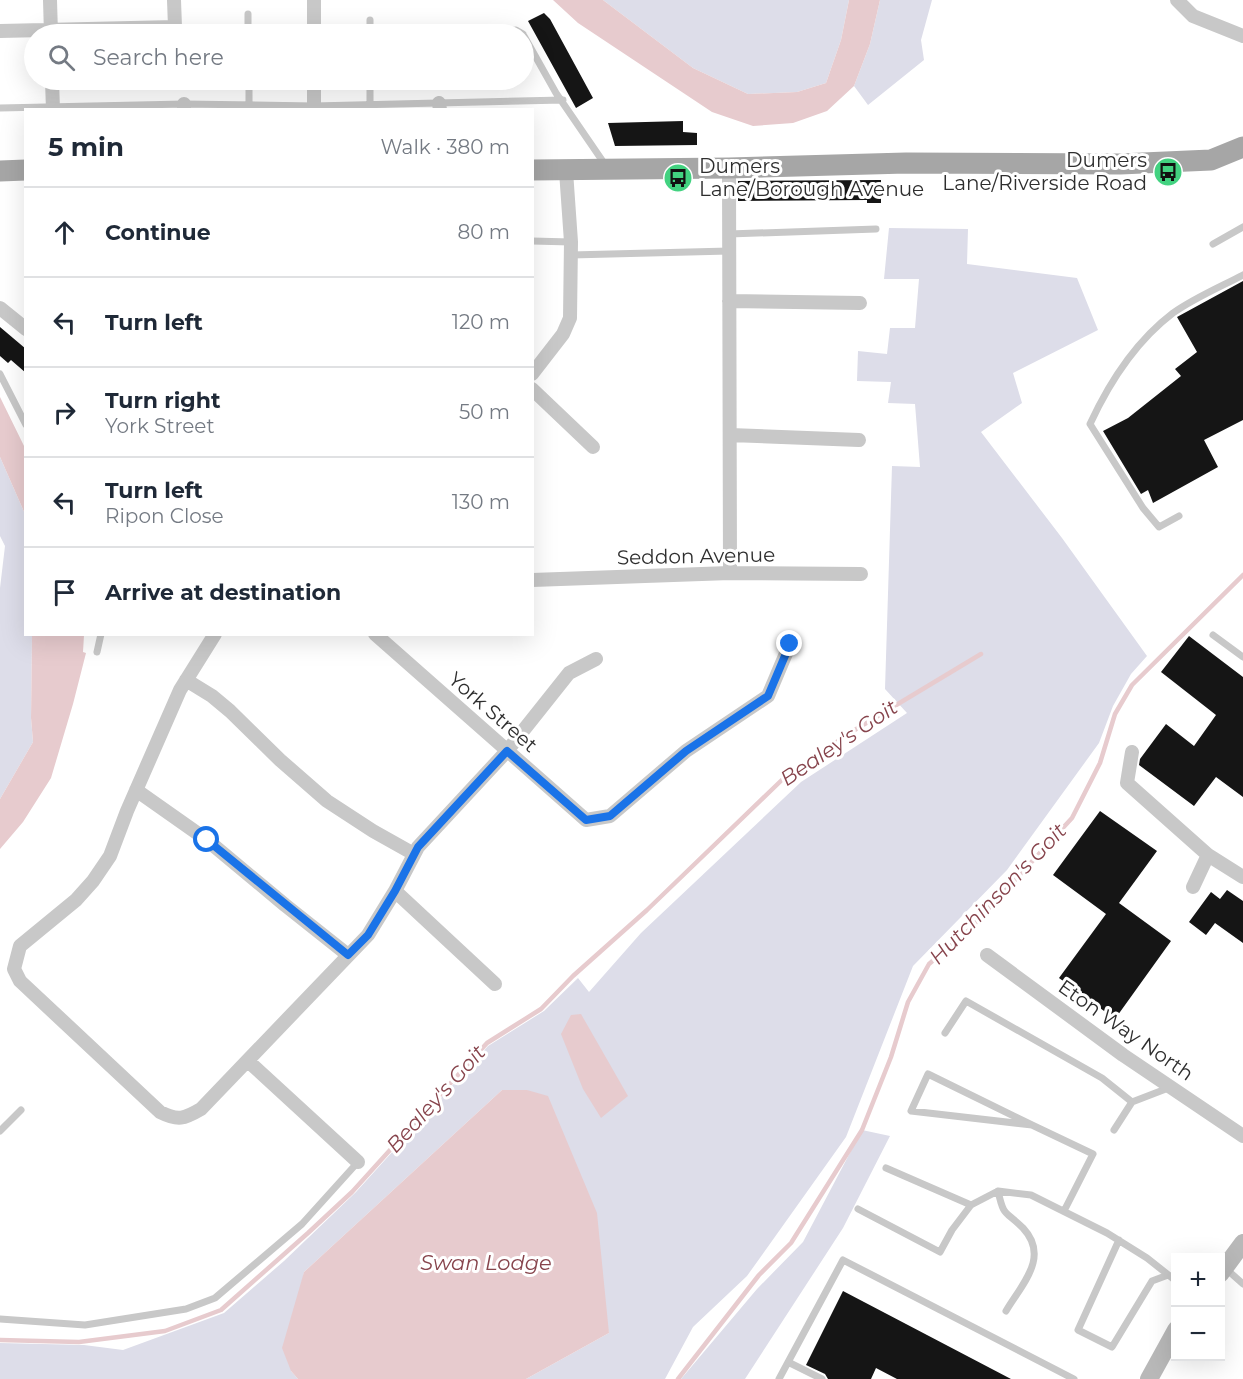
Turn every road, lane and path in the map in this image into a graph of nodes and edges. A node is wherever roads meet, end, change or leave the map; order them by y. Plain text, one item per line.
1 (50, 0) edge
2 (174, 0) edge
3 (314, 0) edge
4 (1177, 0) edge
5 (248, 14) dead end
6 (370, 20) dead end
7 (51, 24) edge
8 (175, 24) edge
9 (248, 24) edge
10 (314, 24) edge
11 (370, 24) edge
12 (0, 31) edge
13 (24, 31) edge
14 (1243, 36) edge
15 (534, 54) edge
16 (52, 90) edge
17 (249, 90) edge
18 (314, 90) edge
19 (370, 90) edge
20 (563, 100) junction
21 (249, 105) junction
22 (370, 105) junction
23 (440, 106) edge
24 (184, 107) edge
25 (0, 108) edge
26 (53, 108) edge
27 (314, 108) edge
28 (1243, 147) edge
29 (608, 168) junction
30 (729, 168) junction
31 (24, 170) edge
32 (0, 171) edge
33 (534, 171) edge
34 (566, 171) junction
35 (1243, 227) edge
36 (876, 229) dead end
37 (729, 234) junction
38 (534, 241) edge
39 (1213, 244) dead end
40 (571, 248) junction
41 (729, 251) junction
42 (1243, 275) edge
43 (729, 301) junction
44 (860, 303) dead end
45 (0, 308) edge
46 (24, 327) edge
47 (534, 371) edge
48 (0, 374) edge
49 (534, 391) edge
50 (24, 421) edge
51 (730, 435) junction
52 (859, 440) dead end
53 (593, 447) dead end
54 (1179, 516) dead end
55 (730, 573) junction
56 (861, 574) dead end
57 (534, 580) edge
58 (1214, 635) dead end
59 (101, 636) edge
60 (214, 636) edge
61 (377, 636) edge
62 (790, 644) dead end
63 (98, 652) dead end
64 (1243, 657) edge
65 (596, 658) dead end
66 (186, 681) junction
67 (507, 751) junction
68 (1132, 752) dead end
69 (136, 790) junction
70 (414, 854) junction
71 (1208, 855) junction
72 (1243, 877) edge
73 (1193, 887) dead end
74 (395, 891) junction
75 (348, 955) junction
76 (987, 955) dead end
77 (495, 984) dead end
78 (945, 1033) dead end
79 (248, 1060) junction
80 (1171, 1087) junction
81 (1132, 1102) junction
82 (21, 1110) dead end
83 (1032, 1125) junction
84 (1114, 1130) dead end
85 (0, 1131) edge
86 (1243, 1136) edge
87 (358, 1162) joint
88 (886, 1168) dead end
89 (998, 1191) junction
90 (970, 1206) junction
91 (858, 1209) dead end
92 (1064, 1211) junction
93 (1119, 1240) junction
94 (1243, 1243) edge
95 (1225, 1268) edge
96 (1225, 1272) edge
97 (1168, 1275) junction
98 (1171, 1277) edge
99 (1243, 1284) edge
100 (1006, 1311) dead end
101 (0, 1319) edge
102 (1171, 1339) edge
103 (788, 1362) junction
104 (779, 1379) edge
105 (822, 1379) edge
106 (1074, 1379) edge
107 (1149, 1379) edge

1 - 7 street
2 - 8 street
3 - 10 street
4 - 14 street
5 - 9 lane
6 - 11 lane
12 - 13 street
15 - 20 lane
16 - 26 street
17 - 21 lane
18 - 27 street
19 - 22 lane
20 - 23 lane
20 - 29 lane
21 - 24 lane
21 - 27 lane
22 - 23 lane
22 - 27 lane
24 - 26 lane
25 - 26 lane
28 - 30 main road
29 - 30 main road
29 - 34 main road
30 - 37 street
31 - 32 main road
33 - 34 main road
34 - 40 street
35 - 39 lane
36 - 37 lane
37 - 41 street
38 - 40 lane
40 - 41 lane
40 - 47 street
41 - 43 street
42 - 54 lane
43 - 44 street
43 - 51 street
45 - 46 street
48 - 50 lane
49 - 53 street
51 - 52 street
51 - 55 street
55 - 56 street, Seddon Avenue
55 - 57 street, Seddon Avenue
58 - 64 lane
59 - 63 lane
60 - 66 street
61 - 67 street, York Street
62 - 67 street, York Street
65 - 67 street
66 - 69 street
66 - 70 street
67 - 70 street
68 - 71 street
69 - 75 street
69 - 79 street
70 - 74 street
71 - 72 street
71 - 73 street
74 - 75 street
74 - 77 street
75 - 79 street
76 - 80 street, Eton Way North
78 - 81 lane
79 - 87 street
80 - 81 lane
80 - 86 street, Eton Way North
81 - 84 lane
82 - 85 lane
83 - 83 lane
83 - 92 lane
87 - 101 lane
88 - 90 lane
89 - 90 lane
89 - 92 lane
89 - 100 lane
90 - 91 lane
92 - 93 lane
93 - 97 lane
93 - 97 lane
94 - 95 street
96 - 99 lane
97 - 98 lane
102 - 107 street
103 - 104 lane
103 - 105 lane
103 - 106 lane

